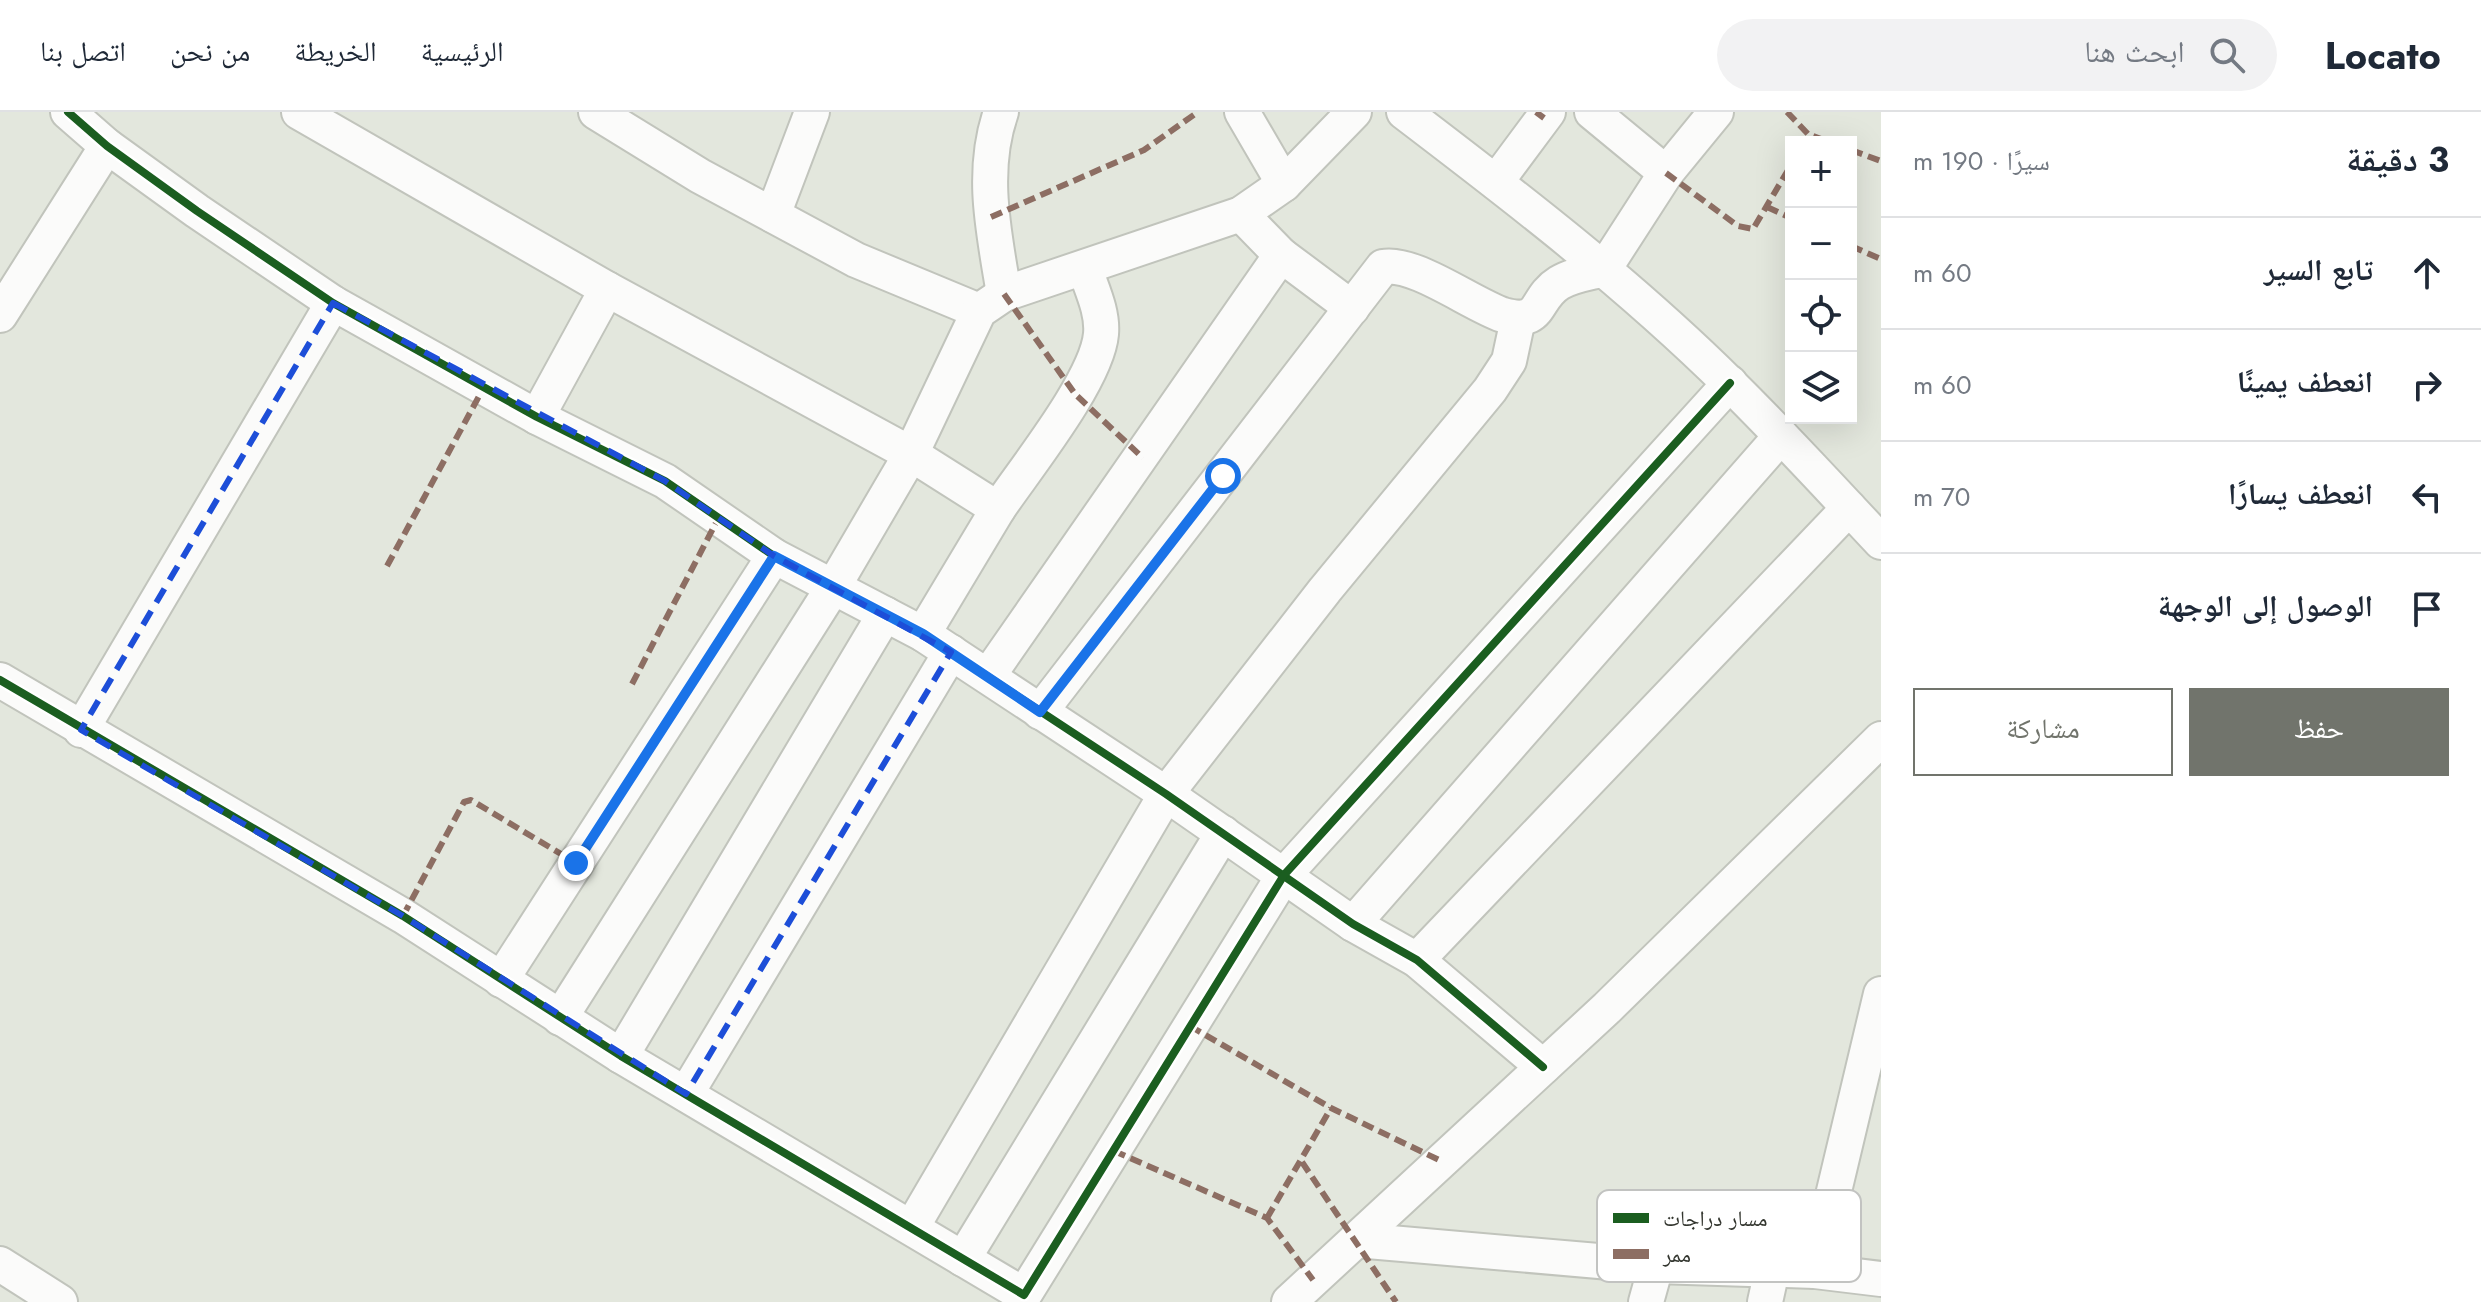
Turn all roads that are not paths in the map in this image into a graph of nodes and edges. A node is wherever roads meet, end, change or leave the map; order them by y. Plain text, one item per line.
1 (68, 112) edge
2 (299, 112) edge
3 (596, 112) edge
4 (812, 112) edge
5 (1001, 112) edge
6 (1242, 112) edge
7 (1354, 112) edge
8 (1404, 112) edge
9 (1548, 112) edge
10 (1592, 112) edge
11 (1716, 112) edge
12 (648, 125) edge
13 (107, 146) junction
14 (1666, 173) junction
15 (1496, 182) junction
16 (1284, 184) junction
17 (1241, 214) junction
18 (773, 215) junction
19 (1281, 255) junction
20 (1085, 269) junction
21 (1604, 269) junction
22 (607, 289) junction
23 (333, 303) junction
24 (992, 303) junction
25 (1352, 308) junction
26 (0, 315) edge
27 (1518, 319) junction
28 (1730, 383) junction
29 (537, 417) junction
30 (1781, 436) junction
31 (911, 454) junction
32 (1849, 508) junction
33 (998, 509) junction
34 (1881, 542) edge
35 (774, 556) junction
36 (832, 589) junction
37 (885, 614) junction
38 (937, 643) junction
39 (988, 676) junction
40 (0, 680) edge
41 (1040, 712) junction
42 (81, 730) junction
43 (1881, 739) edge
44 (1166, 794) junction
45 (1223, 833) junction
46 (1284, 875) junction
47 (1353, 924) junction
48 (1417, 960) junction
49 (501, 980) junction
50 (1881, 994) edge
51 (560, 1018) junction
52 (621, 1056) junction
53 (1543, 1067) junction
54 (686, 1094) junction
55 (1834, 1190) edge
56 (912, 1227) junction
57 (1356, 1240) junction
58 (963, 1259) junction
59 (1597, 1261) edge
60 (0, 1264) edge
61 (1861, 1277) edge
62 (1881, 1279) edge
63 (1652, 1282) edge
64 (1746, 1282) edge
65 (1769, 1286) edge
66 (1029, 1299) edge
67 (60, 1302) edge
68 (1289, 1302) edge
69 (1646, 1302) edge

1 - 13 street
2 - 22 street
3 - 12 street
4 - 18 street
5 - 24 street
6 - 16 street
7 - 16 street
8 - 15 street
9 - 15 street
10 - 14 street
11 - 14 street
12 - 18 street
13 - 23 street
13 - 26 street
14 - 21 street
15 - 21 street
16 - 17 street
17 - 19 street
17 - 20 street
18 - 24 street
19 - 25 street
19 - 39 street
20 - 24 street
20 - 33 street
21 - 27 street
21 - 28 street
22 - 29 street
22 - 31 street
23 - 29 street
23 - 42 street
24 - 31 street
25 - 27 street
25 - 41 street
27 - 44 street
28 - 30 street
28 - 46 street
29 - 35 street
30 - 32 street
30 - 47 street
31 - 33 street
31 - 36 street
32 - 34 street
32 - 48 street
33 - 38 street
35 - 36 street
35 - 49 street
36 - 37 street
36 - 51 street
37 - 38 street
37 - 52 street
38 - 39 street
38 - 54 street
39 - 41 street
40 - 42 street
41 - 44 street
42 - 49 street
43 - 53 street
44 - 45 street
44 - 56 street
45 - 46 street
45 - 58 street
46 - 47 street
46 - 66 street
47 - 48 street
48 - 53 street
49 - 51 street
50 - 55 street
51 - 52 street
52 - 54 street
53 - 57 street
54 - 56 street
56 - 58 street
57 - 59 street
57 - 68 street
58 - 66 street
60 - 67 street
61 - 62 street
63 - 69 street
64 - 65 street

